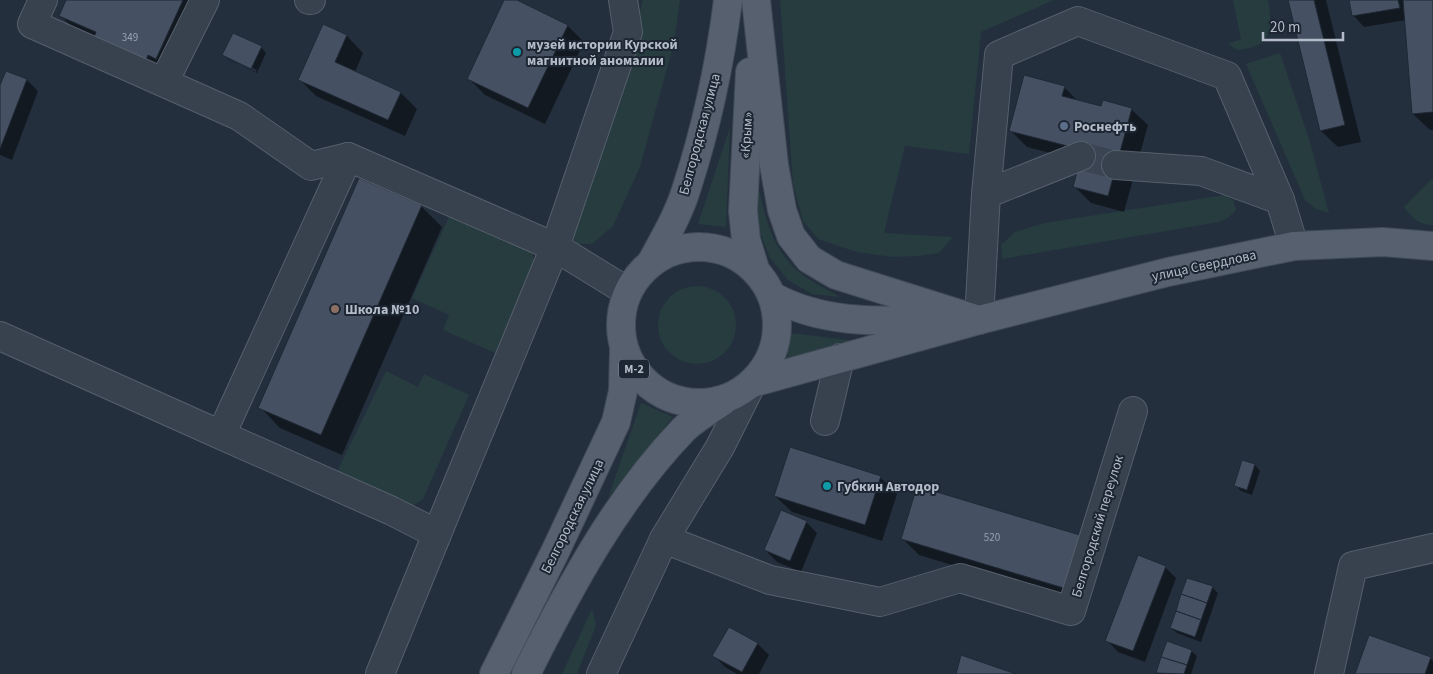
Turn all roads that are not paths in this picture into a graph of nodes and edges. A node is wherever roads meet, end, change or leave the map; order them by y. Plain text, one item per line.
1 (43, 0) edge
2 (205, 0) edge
3 (623, 0) edge
4 (728, 0) edge
5 (755, 0) edge
6 (164, 82) junction
7 (1081, 156) tunnel mouth
8 (348, 157) junction
9 (1116, 165) tunnel mouth
10 (986, 194) junction
11 (1280, 200) junction
12 (1294, 246) junction
13 (1433, 246) edge
14 (554, 247) junction
15 (651, 263) junction
16 (755, 269) junction
17 (628, 292) junction
18 (772, 296) junction
19 (979, 320) junction
20 (0, 336) edge
21 (624, 350) junction
22 (840, 358) junction
23 (752, 383) junction
24 (727, 398) junction
25 (1132, 411) dead end
26 (825, 421) dead end
27 (221, 435) junction
28 (437, 534) junction
29 (664, 540) junction
30 (1433, 548) edge
31 (380, 674) edge
32 (494, 674) edge
33 (526, 674) edge
34 (601, 674) edge
35 (1329, 674) edge

1 - 6 lane
2 - 6 lane
3 - 14 lane
4 - 15 main road, Белгородская улица / М-2
5 - 16 main road, «Крым» / М-2
5 - 19 main road
6 - 8 lane
7 - 10 lane
8 - 14 lane
8 - 27 lane
9 - 11 lane
10 - 11 lane
10 - 19 lane
11 - 12 lane
12 - 13 main road, улица Свердлова
12 - 19 main road, улица Свердлова
14 - 17 lane
14 - 28 lane
15 - 16 main road, «Крым» / М-2
15 - 17 main road, «Крым» / М-2
16 - 18 main road, «Крым» / М-2
17 - 21 main road, «Крым» / М-2
18 - 19 main road
18 - 23 main road, «Крым» / М-2
19 - 22 main road
20 - 27 lane
21 - 24 main road, «Крым» / М-2
21 - 32 main road, Белгородская улица / М-2
22 - 23 main road
22 - 26 lane
23 - 24 main road, «Крым» / М-2
23 - 29 lane
24 - 33 main road, М-2
25 - 29 lane, Белгородский переулок
27 - 28 lane
28 - 31 lane
29 - 34 lane
30 - 35 lane

